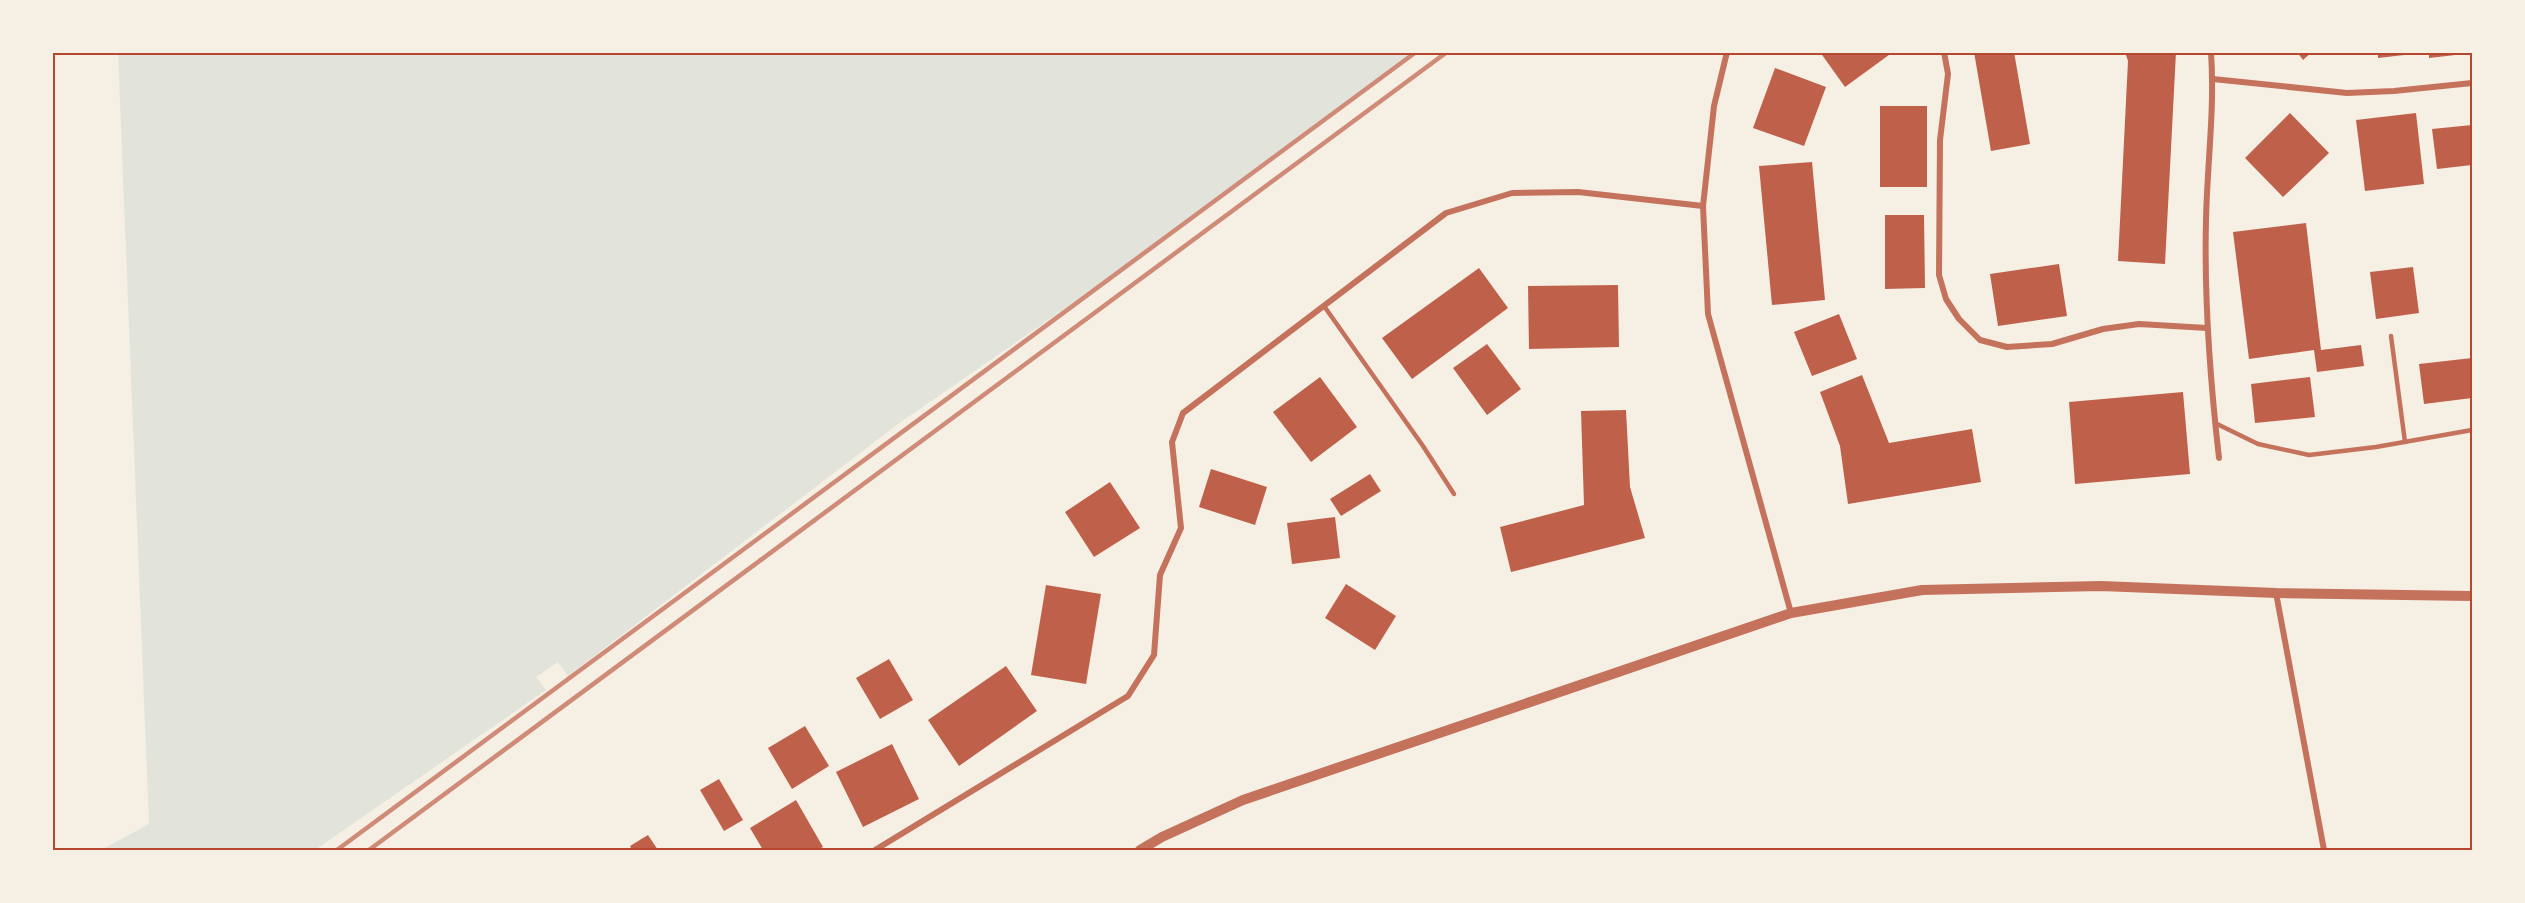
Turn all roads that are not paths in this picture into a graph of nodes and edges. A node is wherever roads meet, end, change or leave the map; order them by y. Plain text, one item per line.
1 (1727, 52) edge
2 (1944, 52) edge
3 (2211, 52) edge
4 (2213, 79) junction
5 (2472, 83) edge
6 (1702, 206) junction
7 (1324, 306) junction
8 (2207, 328) junction
9 (2391, 336) dead end
10 (2215, 423) junction
11 (2472, 430) edge
12 (2405, 442) junction
13 (2219, 458) dead end
14 (1454, 494) dead end
15 (2276, 593) junction
16 (2472, 596) edge
17 (1791, 613) junction
18 (875, 850) edge
19 (1140, 850) edge
20 (2324, 850) edge

1 - 6 street
2 - 8 street
3 - 4 street
4 - 5 street
4 - 8 street
6 - 7 street
6 - 17 street
7 - 14 lane
7 - 18 street
8 - 10 street
9 - 12 lane
10 - 12 lane
10 - 13 street
11 - 12 lane
15 - 16 street
15 - 17 street
15 - 20 street
17 - 19 street

